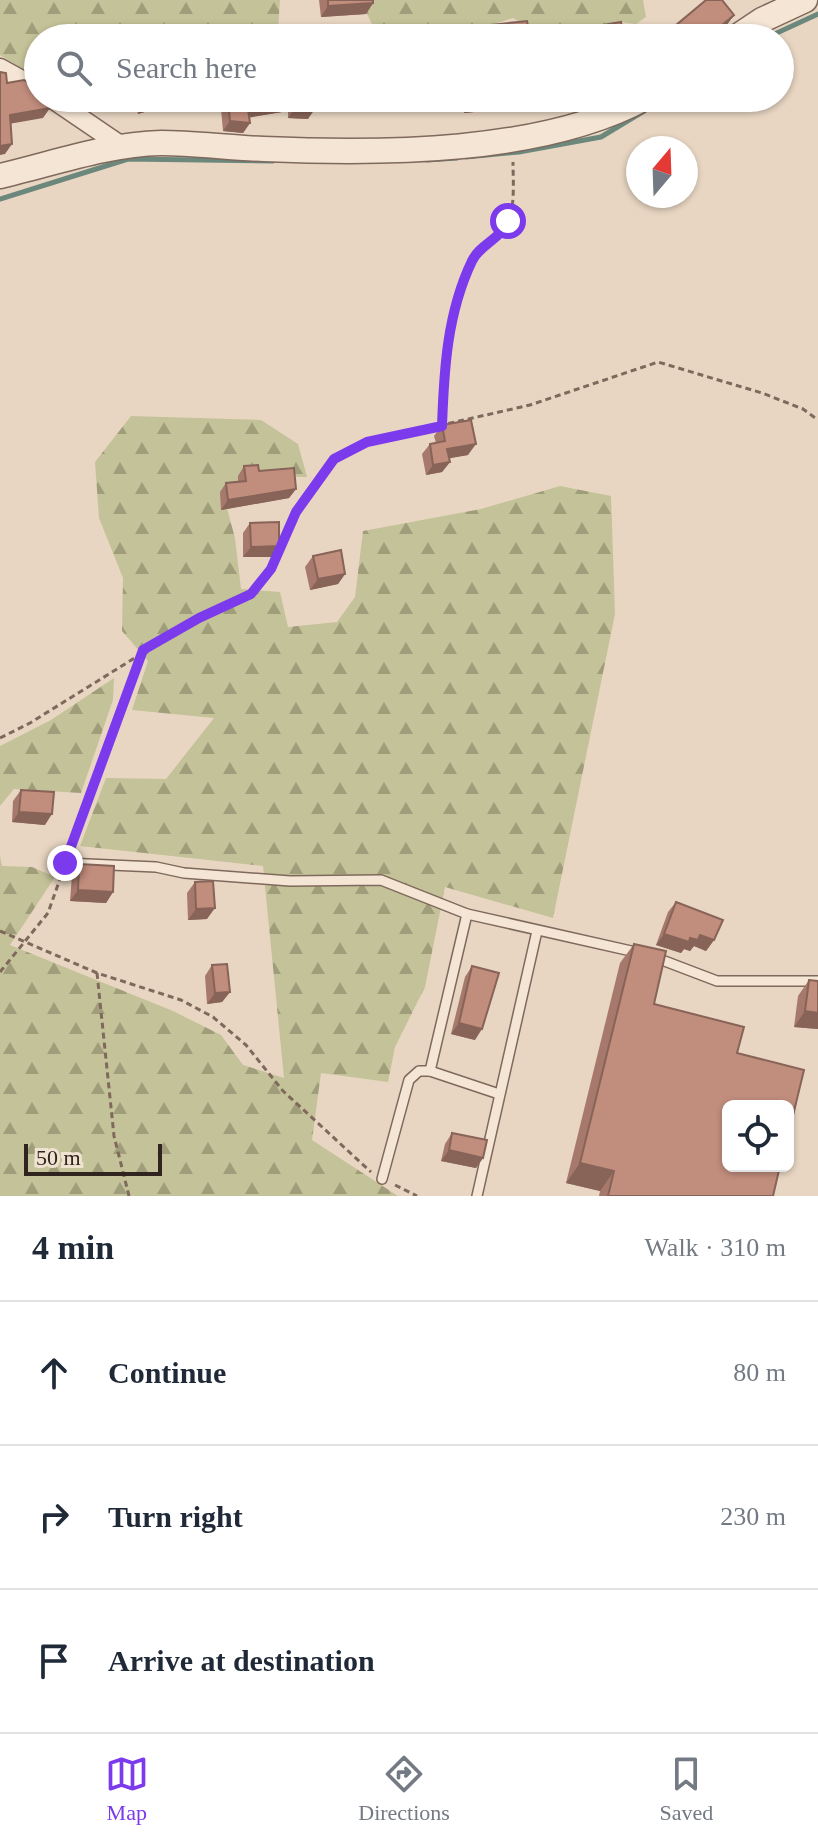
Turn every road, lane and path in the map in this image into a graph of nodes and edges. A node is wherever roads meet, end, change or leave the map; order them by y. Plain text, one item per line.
1 (805, 0) edge
2 (756, 24) edge
3 (0, 68) edge
4 (24, 81) edge
5 (72, 112) edge
6 (617, 112) edge
7 (514, 139) junction
8 (123, 147) junction
9 (0, 176) edge
10 (818, 420) edge
11 (442, 426) junction
12 (143, 650) junction
13 (0, 738) edge
14 (65, 863) junction
15 (467, 914) junction
16 (0, 931) edge
17 (537, 931) junction
18 (28, 942) junction
19 (0, 972) edge
20 (97, 973) junction
21 (818, 981) edge
22 (430, 1071) junction
23 (499, 1094) junction
24 (382, 1179) junction
25 (129, 1196) edge
26 (417, 1196) edge
27 (477, 1196) edge

1 - 2 street
3 - 4 street
5 - 8 street
6 - 7 street
7 - 8 street
7 - 11 path
8 - 9 street
10 - 11 path
11 - 12 path
12 - 13 path
12 - 14 path
14 - 15 lane
14 - 18 path
15 - 17 lane
15 - 22 lane
16 - 18 path
17 - 21 lane
17 - 23 lane
18 - 19 path
18 - 20 path
20 - 24 path
20 - 25 path
22 - 23 lane
22 - 24 lane
23 - 27 lane
24 - 26 path

